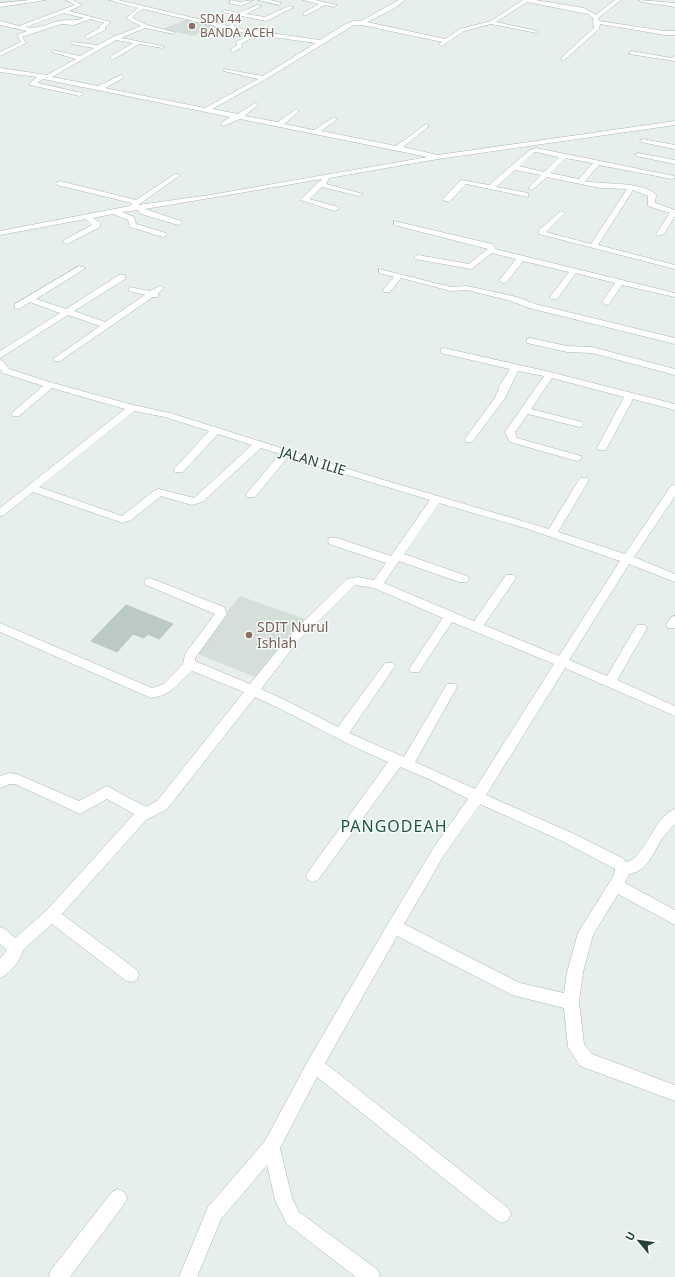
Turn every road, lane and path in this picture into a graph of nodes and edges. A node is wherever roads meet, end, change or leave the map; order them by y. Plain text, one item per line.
1 (43, 0) edge
2 (69, 0) edge
3 (112, 0) edge
4 (250, 0) edge
5 (261, 0) edge
6 (402, 0) edge
7 (526, 0) edge
8 (642, 0) edge
9 (310, 1) edge
10 (606, 1) dead end
11 (616, 1) edge
12 (231, 2) dead end
13 (279, 3) dead end
14 (324, 3) junction
15 (0, 5) edge
16 (334, 5) dead end
17 (675, 5) edge
18 (259, 6) dead end
19 (144, 7) junction
20 (291, 7) dead end
21 (64, 11) junction
22 (225, 12) dead end
23 (241, 14) junction
24 (305, 14) dead end
25 (90, 17) junction
26 (253, 17) junction
27 (597, 20) junction
28 (493, 22) junction
29 (0, 23) edge
30 (362, 23) junction
31 (145, 26) junction
32 (19, 28) junction
33 (229, 28) junction
34 (522, 29) junction
35 (33, 31) junction
36 (535, 32) dead end
37 (172, 33) dead end
38 (675, 33) edge
39 (255, 34) junction
40 (512, 35) dead end
41 (87, 37) dead end
42 (210, 37) dead end
43 (115, 38) junction
44 (321, 42) junction
45 (73, 43) dead end
46 (138, 43) junction
47 (99, 47) junction
48 (161, 47) dead end
49 (638, 47) dead end
50 (233, 50) dead end
51 (54, 51) dead end
52 (2, 52) edge
53 (631, 53) dead end
54 (675, 53) edge
55 (80, 58) junction
56 (112, 58) dead end
57 (675, 58) edge
58 (564, 59) dead end
59 (0, 70) edge
60 (226, 70) dead end
61 (42, 77) junction
62 (121, 77) dead end
63 (264, 78) junction
64 (97, 89) junction
65 (80, 94) dead end
66 (255, 105) dead end
67 (206, 110) junction
68 (296, 112) dead end
69 (237, 116) junction
70 (334, 119) dead end
71 (675, 123) edge
72 (223, 124) dead end
73 (279, 125) junction
74 (426, 126) dead end
75 (315, 132) junction
76 (643, 141) dead end
77 (675, 147) edge
78 (398, 148) junction
79 (564, 155) junction
80 (638, 155) dead end
81 (438, 157) junction
82 (598, 162) junction
83 (675, 162) edge
84 (513, 167) junction
85 (546, 174) junction
86 (177, 175) dead end
87 (673, 175) edge
88 (325, 176) junction
89 (624, 177) junction
90 (641, 181) junction
91 (580, 182) junction
92 (60, 183) dead end
93 (320, 185) junction
94 (667, 185) dead end
95 (490, 188) junction
96 (532, 188) dead end
97 (359, 194) dead end
98 (525, 196) dead end
99 (446, 200) dead end
100 (137, 206) junction
101 (335, 209) dead end
102 (113, 211) junction
103 (675, 212) edge
104 (561, 213) dead end
105 (87, 216) junction
106 (178, 223) dead end
107 (397, 223) dead end
108 (0, 233) edge
109 (660, 234) dead end
110 (163, 235) dead end
111 (67, 242) dead end
112 (593, 247) junction
113 (490, 251) junction
114 (418, 257) dead end
115 (521, 258) junction
116 (675, 267) edge
117 (82, 268) dead end
118 (574, 270) junction
119 (382, 272) dead end
120 (399, 276) junction
121 (122, 277) dead end
122 (503, 281) dead end
123 (620, 281) junction
124 (132, 288) dead end
125 (387, 290) dead end
126 (675, 295) edge
127 (554, 297) dead end
128 (28, 299) junction
129 (606, 302) dead end
130 (18, 306) dead end
131 (64, 312) junction
132 (106, 326) junction
133 (530, 341) dead end
134 (675, 341) edge
135 (444, 351) dead end
136 (0, 355) edge
137 (57, 359) dead end
138 (0, 363) edge
139 (516, 367) junction
140 (675, 372) edge
141 (550, 375) junction
142 (50, 385) junction
143 (630, 395) junction
144 (675, 407) edge
145 (132, 408) junction
146 (525, 410) junction
147 (16, 414) dead end
148 (579, 424) dead end
149 (216, 430) junction
150 (469, 440) dead end
151 (259, 444) junction
152 (602, 448) dead end
153 (287, 452) junction
154 (577, 458) dead end
155 (179, 470) dead end
156 (584, 480) dead end
157 (32, 488) junction
158 (674, 491) edge
159 (251, 495) dead end
160 (436, 499) junction
161 (0, 513) edge
162 (552, 533) junction
163 (333, 541) dead end
164 (395, 558) junction
165 (628, 559) junction
166 (510, 578) dead end
167 (675, 578) edge
168 (463, 579) dead end
169 (150, 582) dead end
170 (377, 586) junction
171 (450, 616) junction
172 (477, 626) junction
173 (0, 627) edge
174 (641, 628) dead end
175 (563, 662) junction
176 (189, 666) junction
177 (389, 666) dead end
178 (415, 669) dead end
179 (610, 682) junction
180 (451, 688) dead end
181 (252, 690) junction
182 (675, 711) edge
183 (340, 734) junction
184 (402, 762) junction
185 (0, 782) edge
186 (477, 797) junction
187 (145, 813) junction
188 (675, 815) edge
189 (622, 869) junction
190 (313, 876) dead end
191 (615, 886) junction
192 (52, 915) junction
193 (675, 918) edge
194 (394, 927) junction
195 (0, 934) edge
196 (15, 948) junction
197 (0, 971) edge
198 (131, 975) dead end
199 (571, 1002) junction
200 (315, 1064) junction
201 (675, 1093) edge
202 (271, 1147) junction
203 (118, 1198) dead end
204 (502, 1214) dead end
205 (58, 1277) edge
206 (188, 1277) edge
207 (371, 1277) edge

1 - 15 street
2 - 21 street
3 - 19 street
4 - 12 street
5 - 13 street
6 - 30 street
7 - 27 street
7 - 28 street
8 - 17 street
9 - 14 street
10 - 11 street
11 - 27 street
14 - 16 street
14 - 24 street
18 - 23 street
19 - 31 street
19 - 33 street
20 - 26 street
21 - 25 street
21 - 32 street
22 - 23 street
23 - 26 street
25 - 35 street
25 - 41 street
26 - 33 street
27 - 38 street
27 - 58 street
28 - 30 street
28 - 34 street
29 - 32 street
30 - 44 street
31 - 37 street
31 - 43 street
32 - 35 street
33 - 39 street
33 - 42 street
34 - 36 street
34 - 40 street
35 - 52 street
39 - 44 street
39 - 50 street
43 - 46 street
43 - 47 street
44 - 63 street
45 - 47 street
46 - 48 street
46 - 56 street
47 - 55 street
49 - 54 street
51 - 55 street
53 - 57 street
55 - 61 street
59 - 61 street
60 - 63 street
61 - 64 street
61 - 65 street
62 - 64 street
63 - 67 street
64 - 67 street
66 - 69 street
67 - 69 street
68 - 73 street
69 - 72 street
69 - 73 street
70 - 75 street
71 - 81 street
73 - 75 street
74 - 78 street
75 - 78 street
76 - 77 street
78 - 81 street
79 - 82 street
79 - 84 street
79 - 85 street
80 - 83 street
81 - 88 street
82 - 89 street
82 - 91 street
84 - 85 street
84 - 95 street
85 - 91 street
85 - 96 street
86 - 100 street
87 - 90 street
87 - 94 street
88 - 93 street
88 - 100 street
89 - 90 street
89 - 90 street
89 - 91 street
90 - 103 street
90 - 112 street
92 - 100 street
93 - 97 street
93 - 101 street
95 - 98 street
95 - 99 street
100 - 102 street
100 - 106 street
102 - 105 street
102 - 110 street
103 - 109 street
104 - 112 street
105 - 108 street
105 - 111 street
107 - 113 street
112 - 116 street
113 - 114 street
113 - 115 street
115 - 118 street
115 - 122 street
117 - 128 street
118 - 123 street
118 - 127 street
119 - 120 street
120 - 125 street
120 - 134 street
121 - 131 street
123 - 126 street
123 - 129 street
124 - 132 street
128 - 130 street
128 - 131 street
131 - 132 street
131 - 136 street
132 - 137 street
133 - 140 street
135 - 139 street
138 - 142 street, JALAN ILIE
139 - 141 street
139 - 150 street
141 - 143 street
141 - 146 street
142 - 145 street, JALAN ILIE
142 - 147 street
143 - 144 street
143 - 152 street
145 - 149 street, JALAN ILIE
145 - 157 street
146 - 148 street
146 - 154 street
149 - 151 street, JALAN ILIE
149 - 155 street
151 - 153 street, JALAN ILIE
151 - 157 street
153 - 159 street
153 - 160 street, JALAN ILIE
156 - 162 street
157 - 161 street
158 - 165 street
160 - 162 street, JALAN ILIE
160 - 164 street
162 - 165 street, JALAN ILIE
163 - 164 street
164 - 168 street
164 - 170 street
165 - 167 street, JALAN ILIE
165 - 175 street
166 - 172 street
169 - 176 street
170 - 171 street
170 - 181 street
171 - 172 street
171 - 178 street
172 - 175 street
173 - 176 street
174 - 179 street
175 - 179 street
175 - 186 street
176 - 181 street
177 - 183 street
179 - 182 street
180 - 184 street
181 - 183 street
181 - 187 street
183 - 184 street
184 - 186 street
184 - 190 street
185 - 187 street
186 - 189 street
186 - 194 street
187 - 192 street
188 - 189 street
189 - 191 street
191 - 193 street
191 - 199 street
192 - 196 street
192 - 198 street
194 - 199 street
194 - 200 street
195 - 196 street
196 - 197 street
199 - 201 street
200 - 202 street
200 - 204 street
202 - 206 street
202 - 207 street
203 - 205 street

